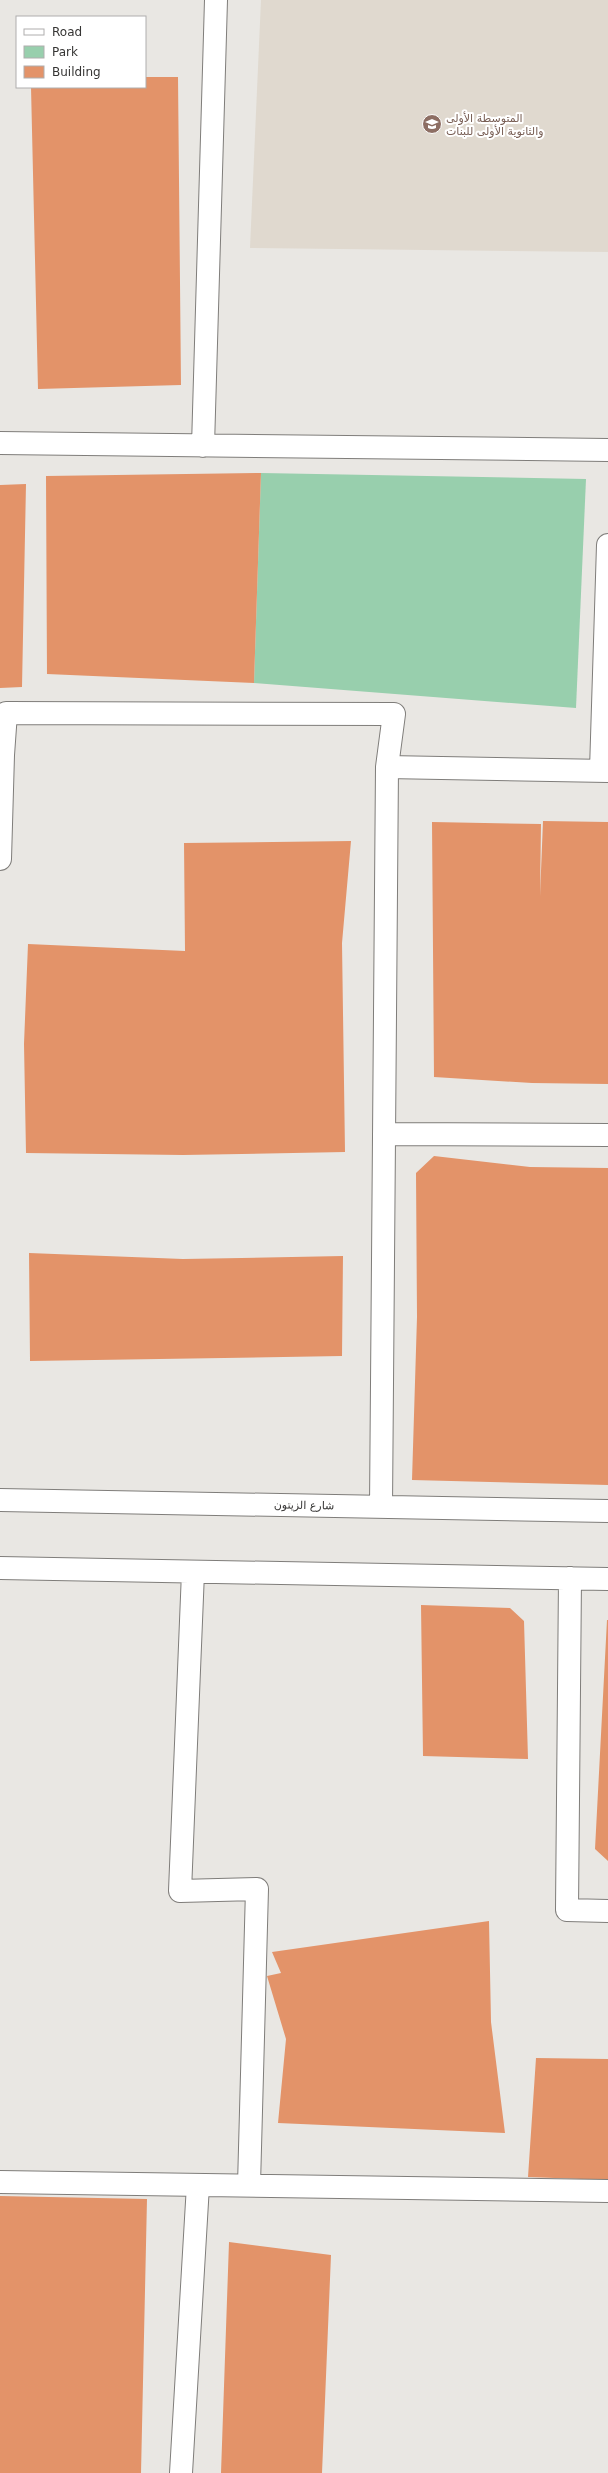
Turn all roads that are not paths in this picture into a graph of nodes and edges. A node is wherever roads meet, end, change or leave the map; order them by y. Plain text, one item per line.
1 (216, 0) edge
2 (0, 443) edge
3 (203, 446) junction
4 (608, 450) edge
5 (608, 545) edge
6 (1, 755) edge
7 (388, 767) junction
8 (605, 770) edge
9 (0, 859) edge
10 (384, 1134) junction
11 (608, 1135) edge
12 (0, 1500) edge
13 (382, 1506) junction
14 (608, 1511) edge
15 (0, 1568) edge
16 (193, 1572) junction
17 (570, 1578) junction
18 (608, 1579) edge
19 (608, 1911) edge
20 (0, 2182) edge
21 (198, 2184) junction
22 (249, 2185) junction
23 (608, 2191) edge
24 (181, 2473) edge

1 - 3 street
2 - 3 street
3 - 4 street
5 - 8 street
6 - 7 street
6 - 9 street
7 - 8 street
7 - 10 street
10 - 11 street
10 - 13 street
12 - 13 street, شارع الزيتون
13 - 14 street, شارع الزيتون
15 - 16 street
16 - 17 street
16 - 22 street
17 - 18 street
17 - 19 street
20 - 21 street
21 - 22 street
21 - 24 street
22 - 23 street

